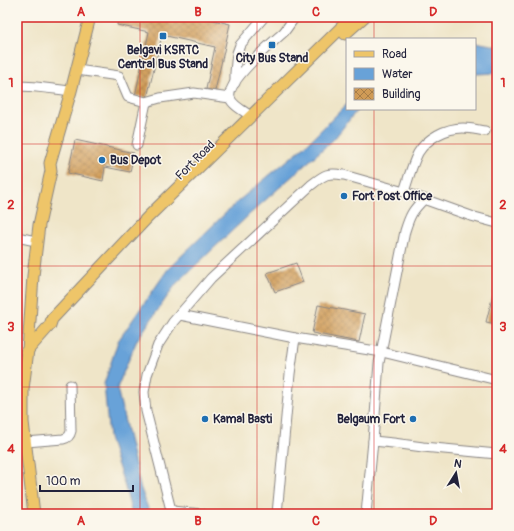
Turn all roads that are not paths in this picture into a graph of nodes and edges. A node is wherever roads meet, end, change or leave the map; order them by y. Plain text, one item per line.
1 (90, 17) edge
2 (264, 17) edge
3 (295, 17) edge
4 (352, 17) edge
5 (364, 17) edge
6 (77, 70) junction
7 (235, 83) junction
8 (17, 86) edge
9 (71, 91) junction
10 (230, 98) junction
11 (146, 102) junction
12 (252, 118) junction
13 (485, 131) dead end
14 (137, 145) dead end
15 (50, 163) junction
16 (404, 192) junction
17 (424, 199) junction
18 (497, 223) edge
19 (17, 237) edge
20 (31, 240) junction
21 (180, 315) junction
22 (295, 338) junction
23 (25, 352) junction
24 (382, 352) junction
25 (19, 366) edge
26 (497, 380) edge
27 (70, 385) dead end
28 (19, 389) edge
29 (374, 441) junction
30 (26, 442) junction
31 (497, 454) edge
32 (172, 512) edge
33 (27, 514) edge
34 (34, 514) edge
35 (202, 514) edge
36 (277, 514) edge
37 (366, 514) edge

1 - 6 main road
2 - 7 street
3 - 7 street
4 - 12 main road, Fort Road
5 - 12 main road, Fort Road
6 - 9 main road
6 - 11 street
7 - 10 street
8 - 9 street
9 - 15 main road
10 - 11 street
10 - 12 street
11 - 14 street
12 - 23 main road, Fort Road
13 - 16 street
15 - 20 main road
15 - 23 main road
16 - 17 street
16 - 21 street
17 - 18 street
17 - 24 street
19 - 20 street
20 - 23 main road
21 - 22 street
21 - 32 street
22 - 24 street
22 - 36 street
23 - 25 main road
23 - 28 main road
24 - 26 street
24 - 29 street
25 - 28 main road
27 - 30 street
28 - 30 main road
28 - 33 main road
29 - 31 street
29 - 37 street
30 - 34 main road
32 - 35 street

